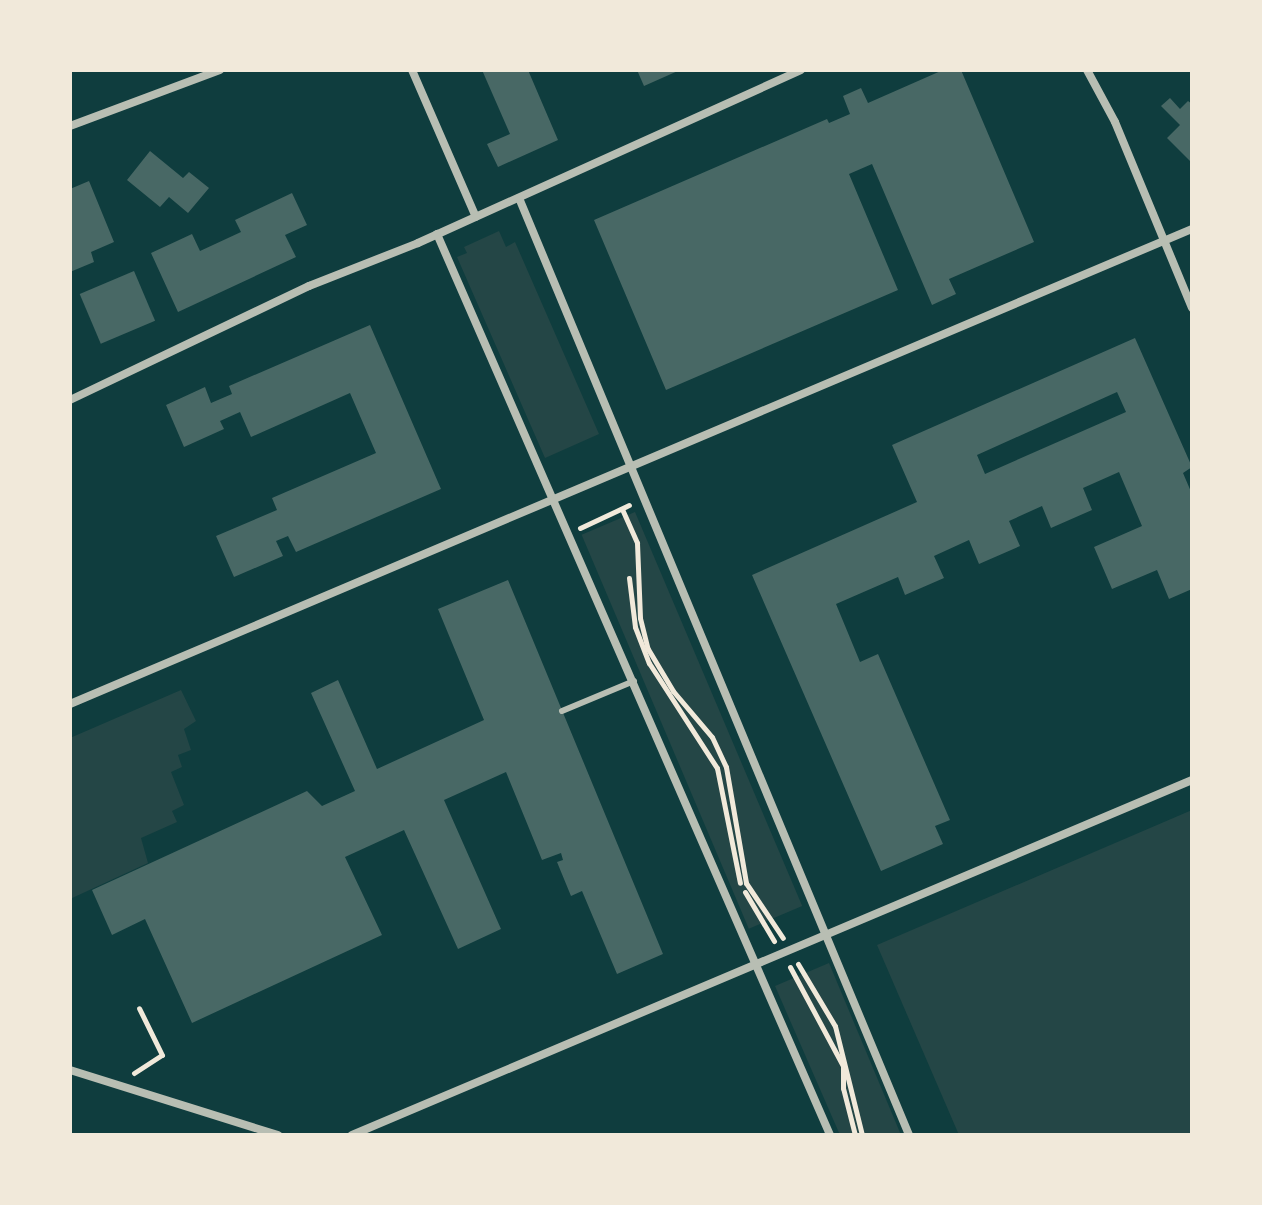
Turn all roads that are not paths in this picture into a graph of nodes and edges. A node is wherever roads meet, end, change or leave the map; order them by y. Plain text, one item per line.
1 (220, 70) edge
2 (412, 70) edge
3 (801, 70) edge
4 (1087, 70) edge
5 (70, 126) edge
6 (519, 198) junction
7 (476, 217) junction
8 (1192, 229) edge
9 (437, 234) junction
10 (1164, 241) junction
11 (1192, 308) edge
12 (70, 400) edge
13 (628, 467) junction
14 (554, 499) junction
15 (634, 681) junction
16 (70, 704) edge
17 (562, 711) dead end
18 (1192, 780) edge
19 (824, 934) junction
20 (758, 964) junction
21 (70, 1070) edge
22 (278, 1135) edge
23 (352, 1135) edge
24 (830, 1135) edge
25 (909, 1135) edge

1 - 5 street
2 - 7 street
3 - 6 street
4 - 10 street
6 - 7 street
6 - 13 street
7 - 9 street
8 - 10 street
9 - 12 street
9 - 14 street
10 - 11 street
10 - 13 street
13 - 14 street
13 - 19 street
14 - 15 street
14 - 16 street
15 - 17 lane
15 - 20 street
18 - 19 street
19 - 20 street
19 - 25 street
20 - 23 street
20 - 24 street
21 - 22 street

